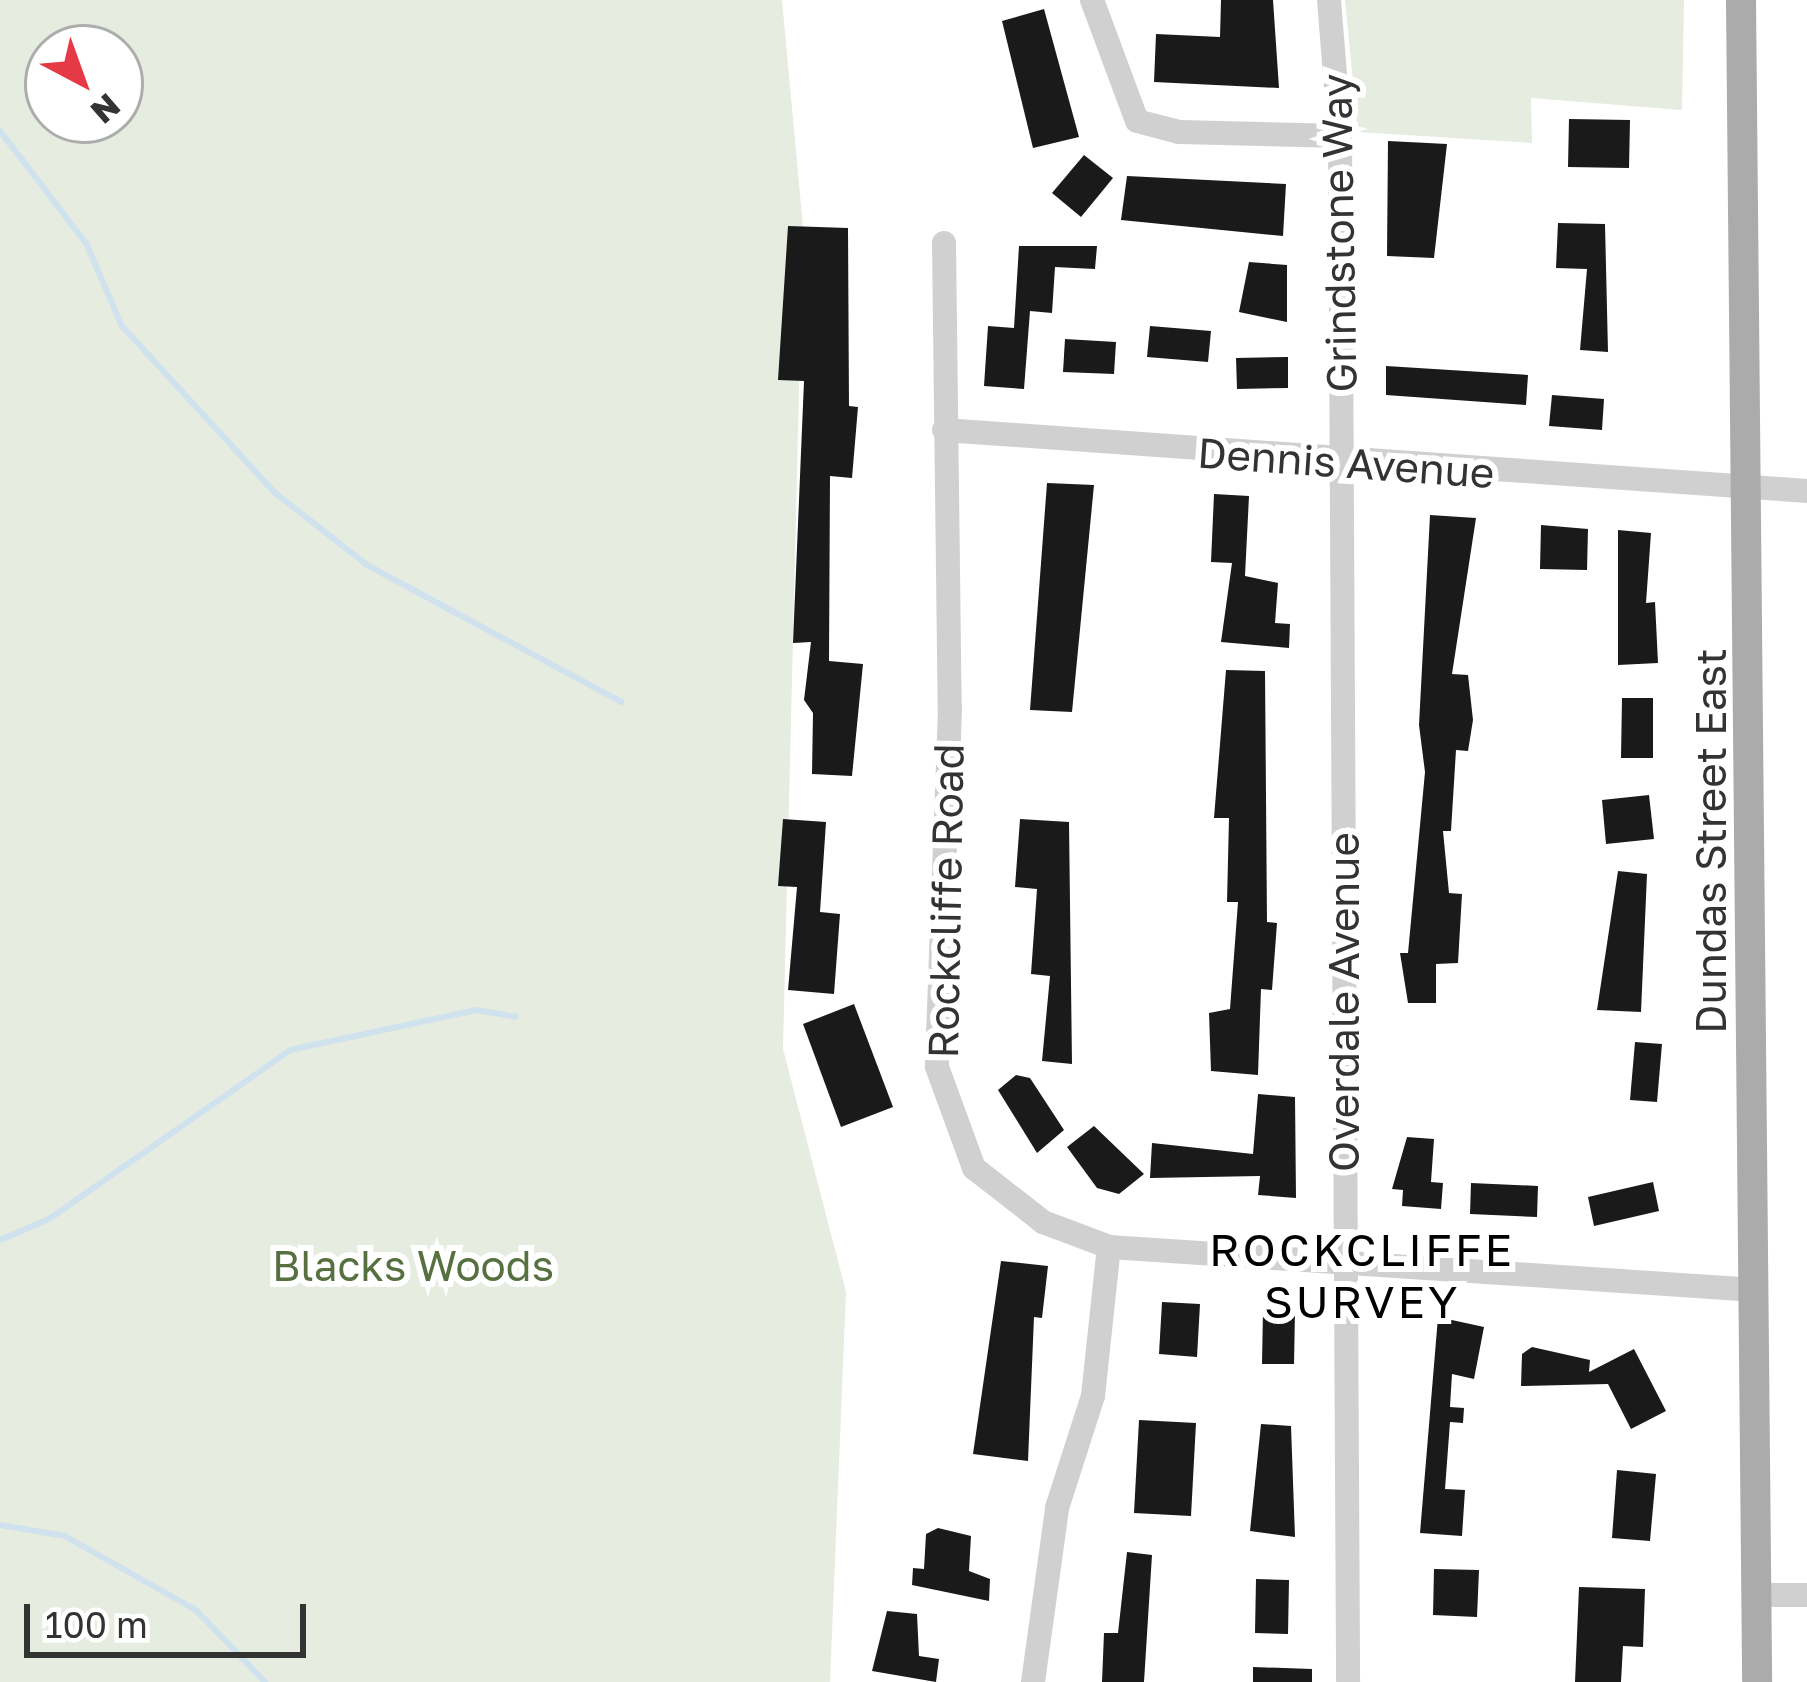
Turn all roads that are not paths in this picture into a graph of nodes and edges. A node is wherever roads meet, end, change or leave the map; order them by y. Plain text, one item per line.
1 (1092, 0) edge
2 (1329, 0) edge
3 (1741, 0) edge
4 (1340, 136) junction
5 (944, 243) dead end
6 (944, 430) junction
7 (1344, 465) junction
8 (1749, 486) junction
9 (1807, 491) edge
10 (1109, 1247) junction
11 (1342, 1265) junction
12 (1756, 1290) junction
13 (1807, 1594) edge
14 (1755, 1595) junction
15 (1033, 1682) edge
16 (1348, 1682) edge
17 (1756, 1682) edge

1 - 4 street
2 - 4 street, Grindstone Way
3 - 8 main road, Dundas Street East
4 - 7 street, Grindstone Way
5 - 6 street, Rockcliffe Road
6 - 7 street, Dennis Avenue
6 - 10 street, Rockcliffe Road
7 - 8 street, Dennis Avenue
7 - 11 street, Overdale Avenue
8 - 9 street, Dennis Avenue
8 - 12 main road, Dundas Street East
10 - 11 street, Rockcliffe Road
10 - 15 street
11 - 12 street, Rockcliffe Road
11 - 16 street, Overdale Avenue
12 - 14 main road, Dundas Street East
13 - 14 street
14 - 17 main road, Dundas Street East

